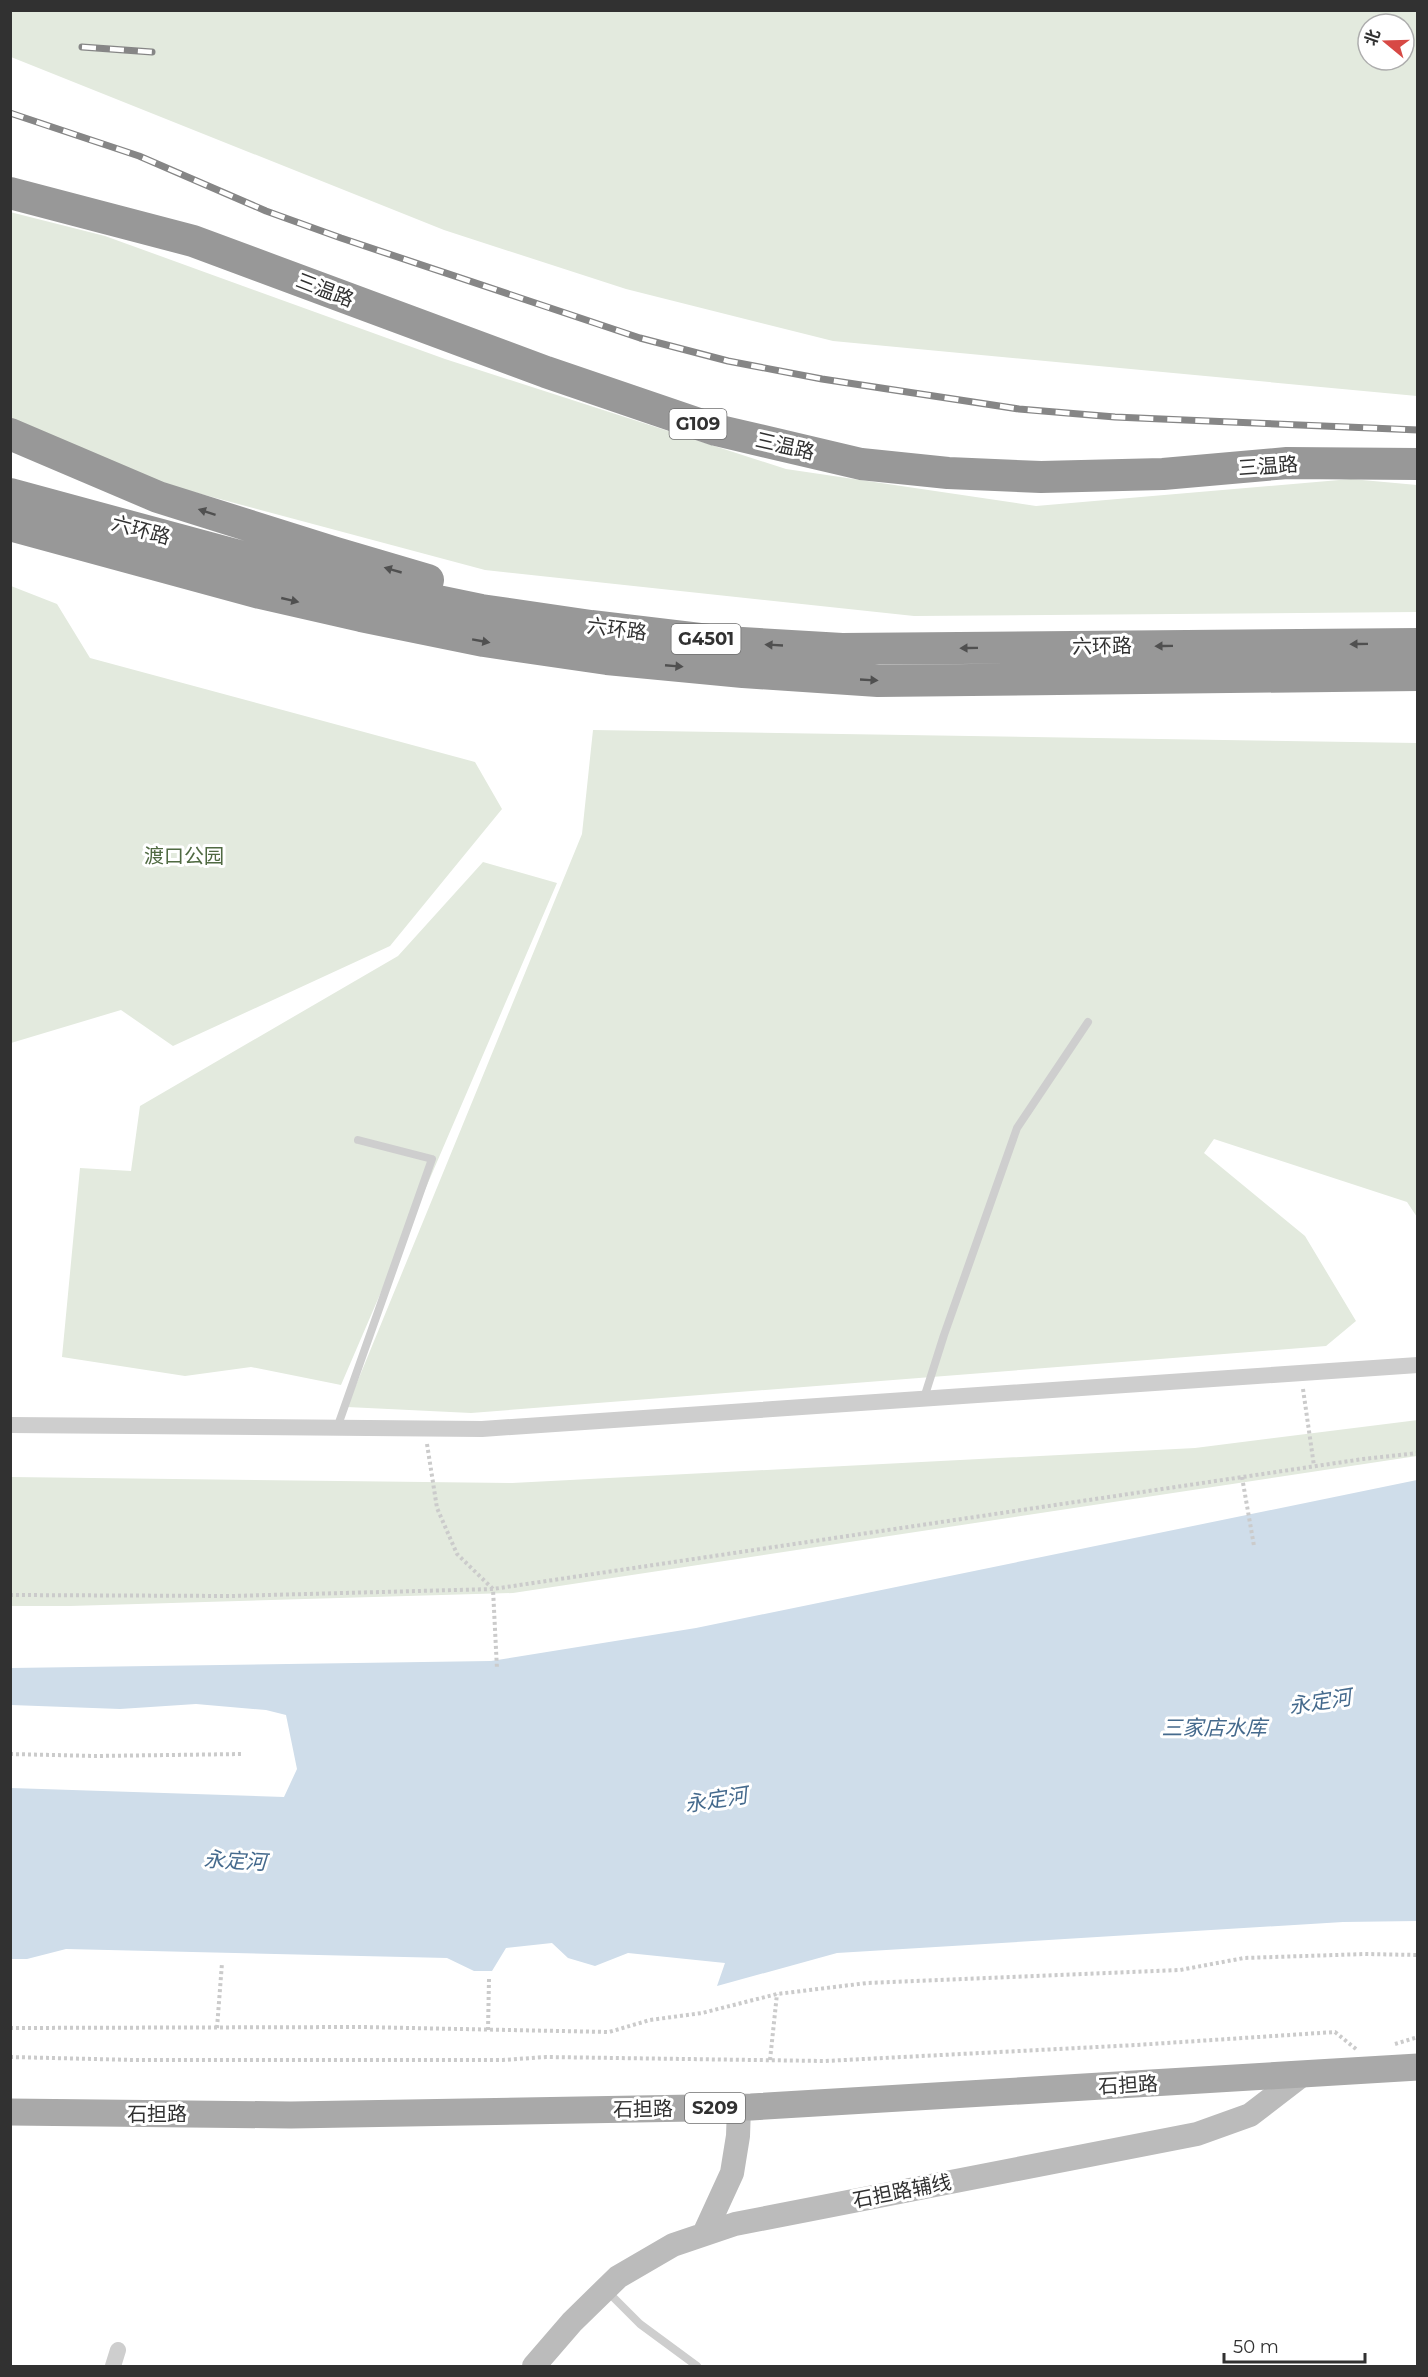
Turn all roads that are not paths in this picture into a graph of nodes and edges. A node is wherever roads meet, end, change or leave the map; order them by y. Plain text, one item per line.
1 (10, 193) edge
2 (10, 434) edge
3 (1418, 464) edge
4 (10, 494) edge
5 (10, 525) edge
6 (10, 546) edge
7 (260, 593) junction
8 (591, 626) junction
9 (1418, 644) edge
10 (1418, 675) edge
11 (1088, 1022) dead end
12 (358, 1140) dead end
13 (1418, 1365) edge
14 (924, 1398) junction
15 (10, 1425) edge
16 (337, 1428) junction
17 (1418, 2067) edge
18 (1302, 2075) junction
19 (738, 2107) junction
20 (10, 2112) edge
21 (704, 2234) junction
22 (605, 2289) junction
23 (118, 2350) dead end
24 (113, 2367) edge
25 (534, 2367) edge
26 (697, 2367) edge

1 - 3 highway, 三温路 / G109
8 -> 2 highway
4 - 8 highway, 六环路 / G4501
5 - 7 highway, 六环路 / G4501
6 - 7 highway
7 -> 10 highway, 六环路 / G4501
9 -> 8 highway, 六环路 / G4501
11 - 14 lane
12 - 16 lane
13 - 14 street
14 - 16 street
15 - 16 street
17 - 18 main road, 石担路 / S209
18 - 19 main road, 石担路 / S209
18 - 21 main road, 石担路辅线
19 - 20 main road, 石担路 / S209
19 - 21 main road
21 - 22 main road, 石担路辅线
22 - 25 main road, 石担路辅线
22 - 26 lane
23 - 24 street

